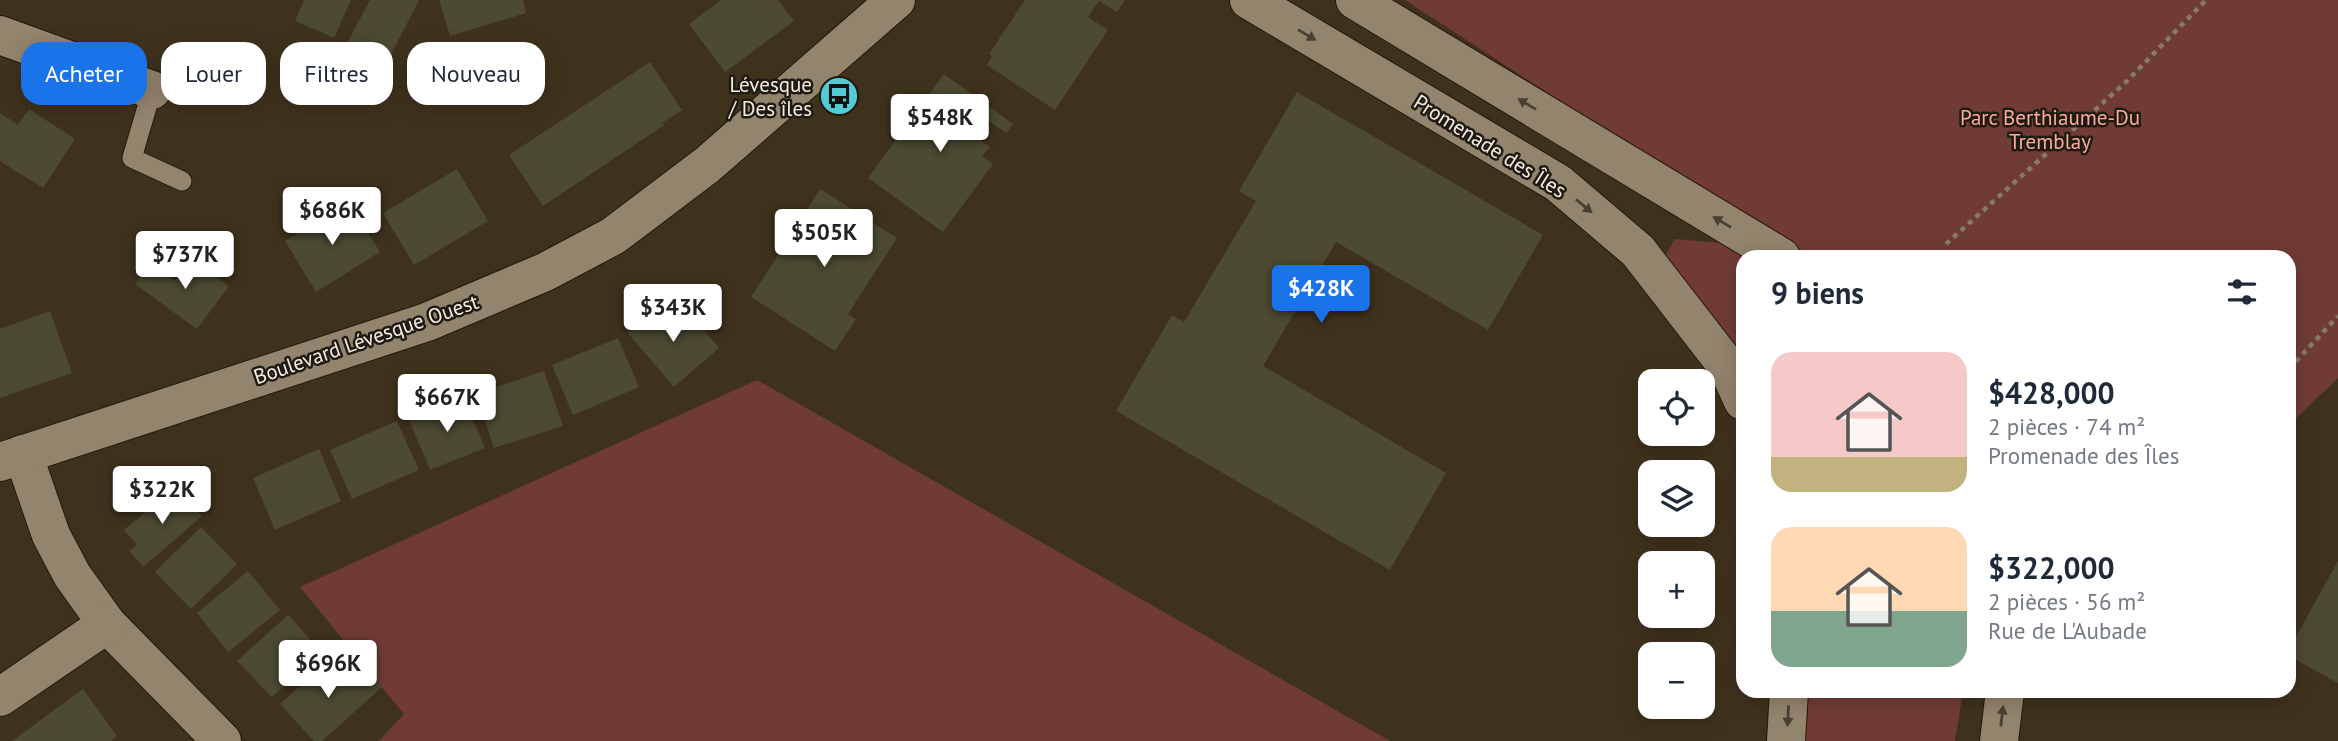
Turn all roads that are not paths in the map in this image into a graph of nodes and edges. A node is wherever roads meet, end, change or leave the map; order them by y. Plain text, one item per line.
1 (896, 0) edge
2 (1249, 0) edge
3 (1355, 0) edge
4 (0, 35) edge
5 (152, 90) joint
6 (182, 181) dead end
7 (1769, 250) edge
8 (1736, 386) edge
9 (11, 458) edge
10 (107, 624) junction
11 (0, 697) edge
12 (1789, 698) edge
13 (2004, 698) edge
14 (222, 741) edge
15 (1786, 741) edge
16 (1998, 741) edge

1 - 9 street, Boulevard Lévesque Ouest
2 -> 8 street, Promenade des Îles
7 -> 3 street
4 - 5 street
5 - 6 lane
9 - 10 street
10 - 11 street
10 - 14 street
12 -> 15 street
16 -> 13 street

